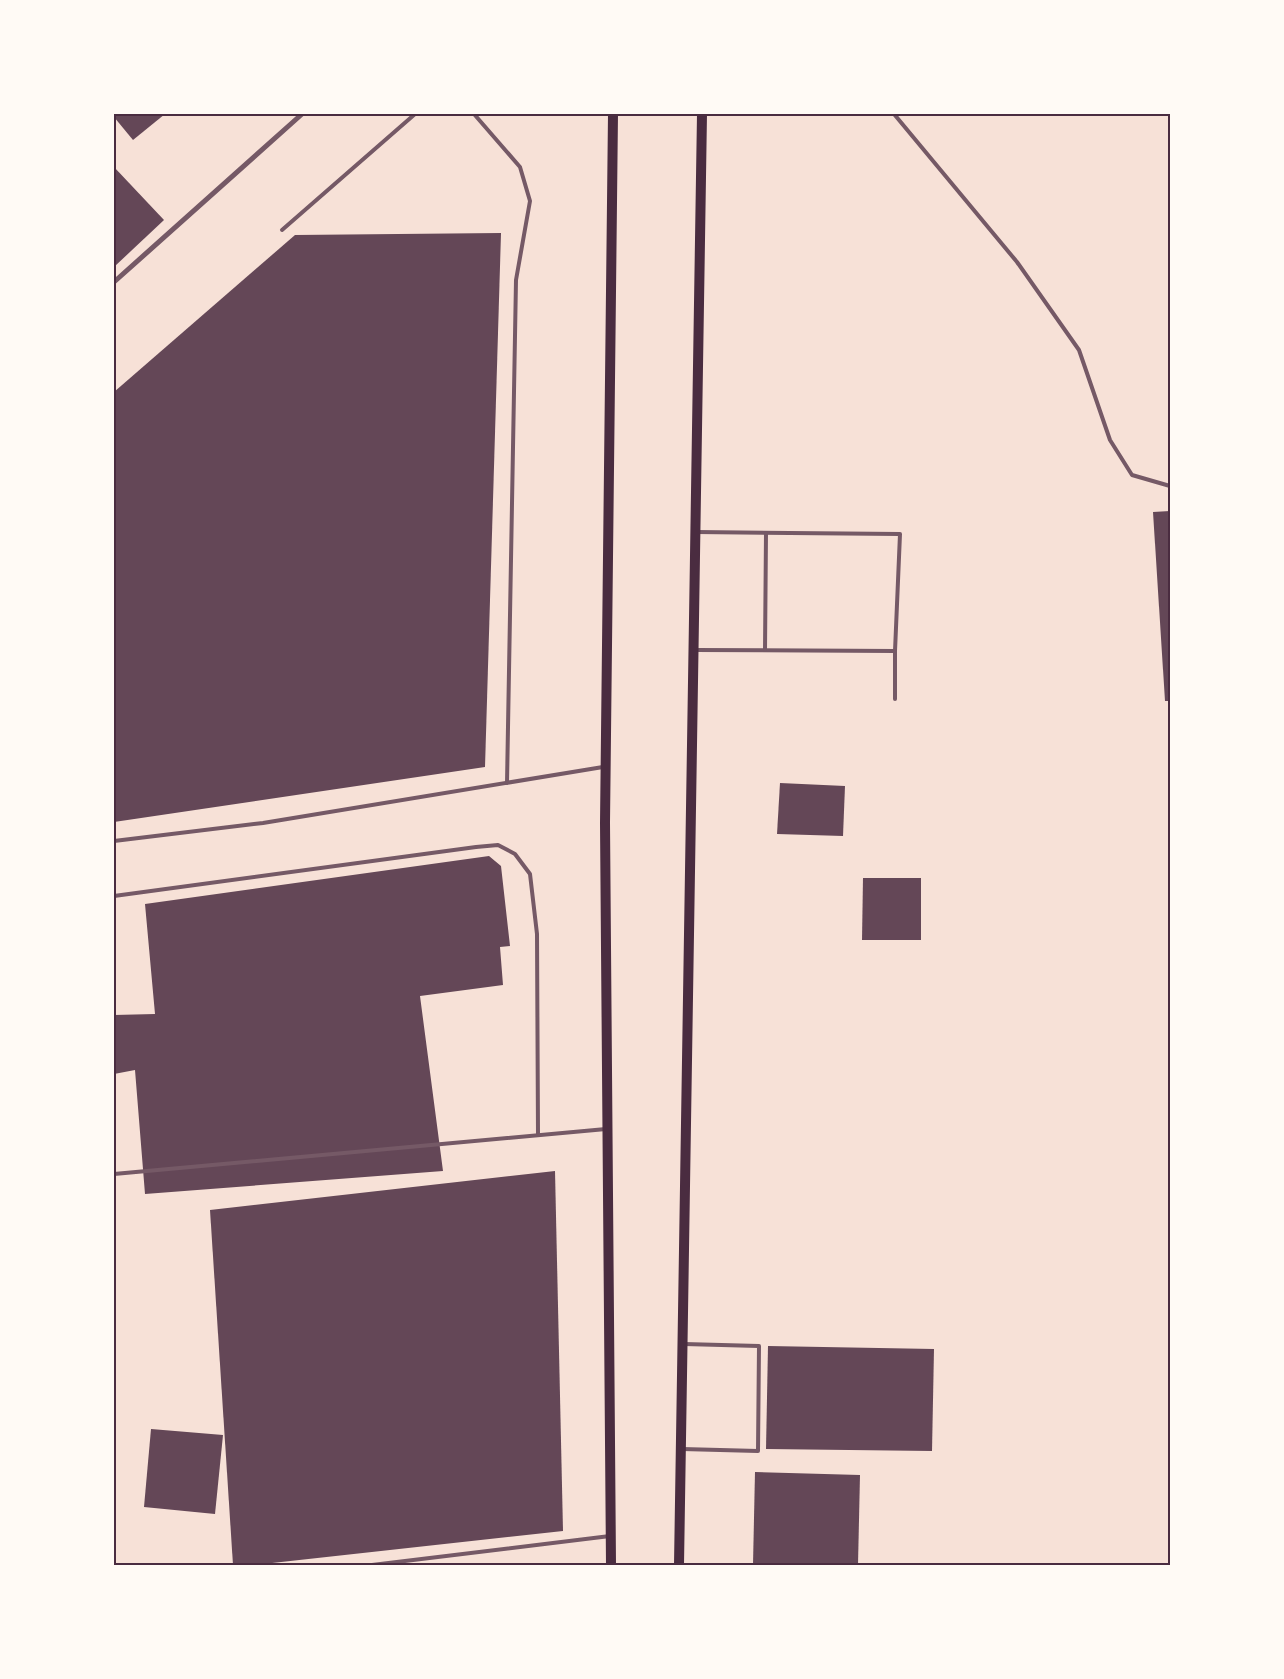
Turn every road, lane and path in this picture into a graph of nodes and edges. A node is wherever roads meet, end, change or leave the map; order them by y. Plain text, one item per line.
1 (302, 114) edge
2 (415, 114) edge
3 (474, 114) edge
4 (613, 114) edge
5 (702, 114) edge
6 (894, 114) edge
7 (282, 230) dead end
8 (114, 282) edge
9 (1170, 486) edge
10 (696, 532) junction
11 (766, 533) junction
12 (694, 650) junction
13 (764, 650) junction
14 (895, 651) junction
15 (895, 699) dead end
16 (606, 767) junction
17 (507, 783) junction
18 (114, 841) edge
19 (114, 896) edge
20 (606, 1129) junction
21 (538, 1135) junction
22 (114, 1174) edge
23 (684, 1344) junction
24 (682, 1450) junction
25 (610, 1536) junction
26 (372, 1565) edge
27 (610, 1565) edge
28 (679, 1565) edge

1 - 8 street
2 - 7 lane
3 - 17 lane
4 - 16 main road
5 - 10 main road
6 - 9 lane
10 - 11 lane
10 - 12 main road
11 - 13 lane
11 - 14 lane
12 - 13 lane
12 - 23 main road
13 - 14 lane
14 - 15 lane
16 - 17 lane
16 - 20 main road
17 - 18 lane
19 - 21 lane
20 - 21 lane
20 - 25 main road
21 - 22 lane
23 - 24 main road
23 - 24 lane
24 - 28 main road
25 - 26 lane
25 - 27 main road

